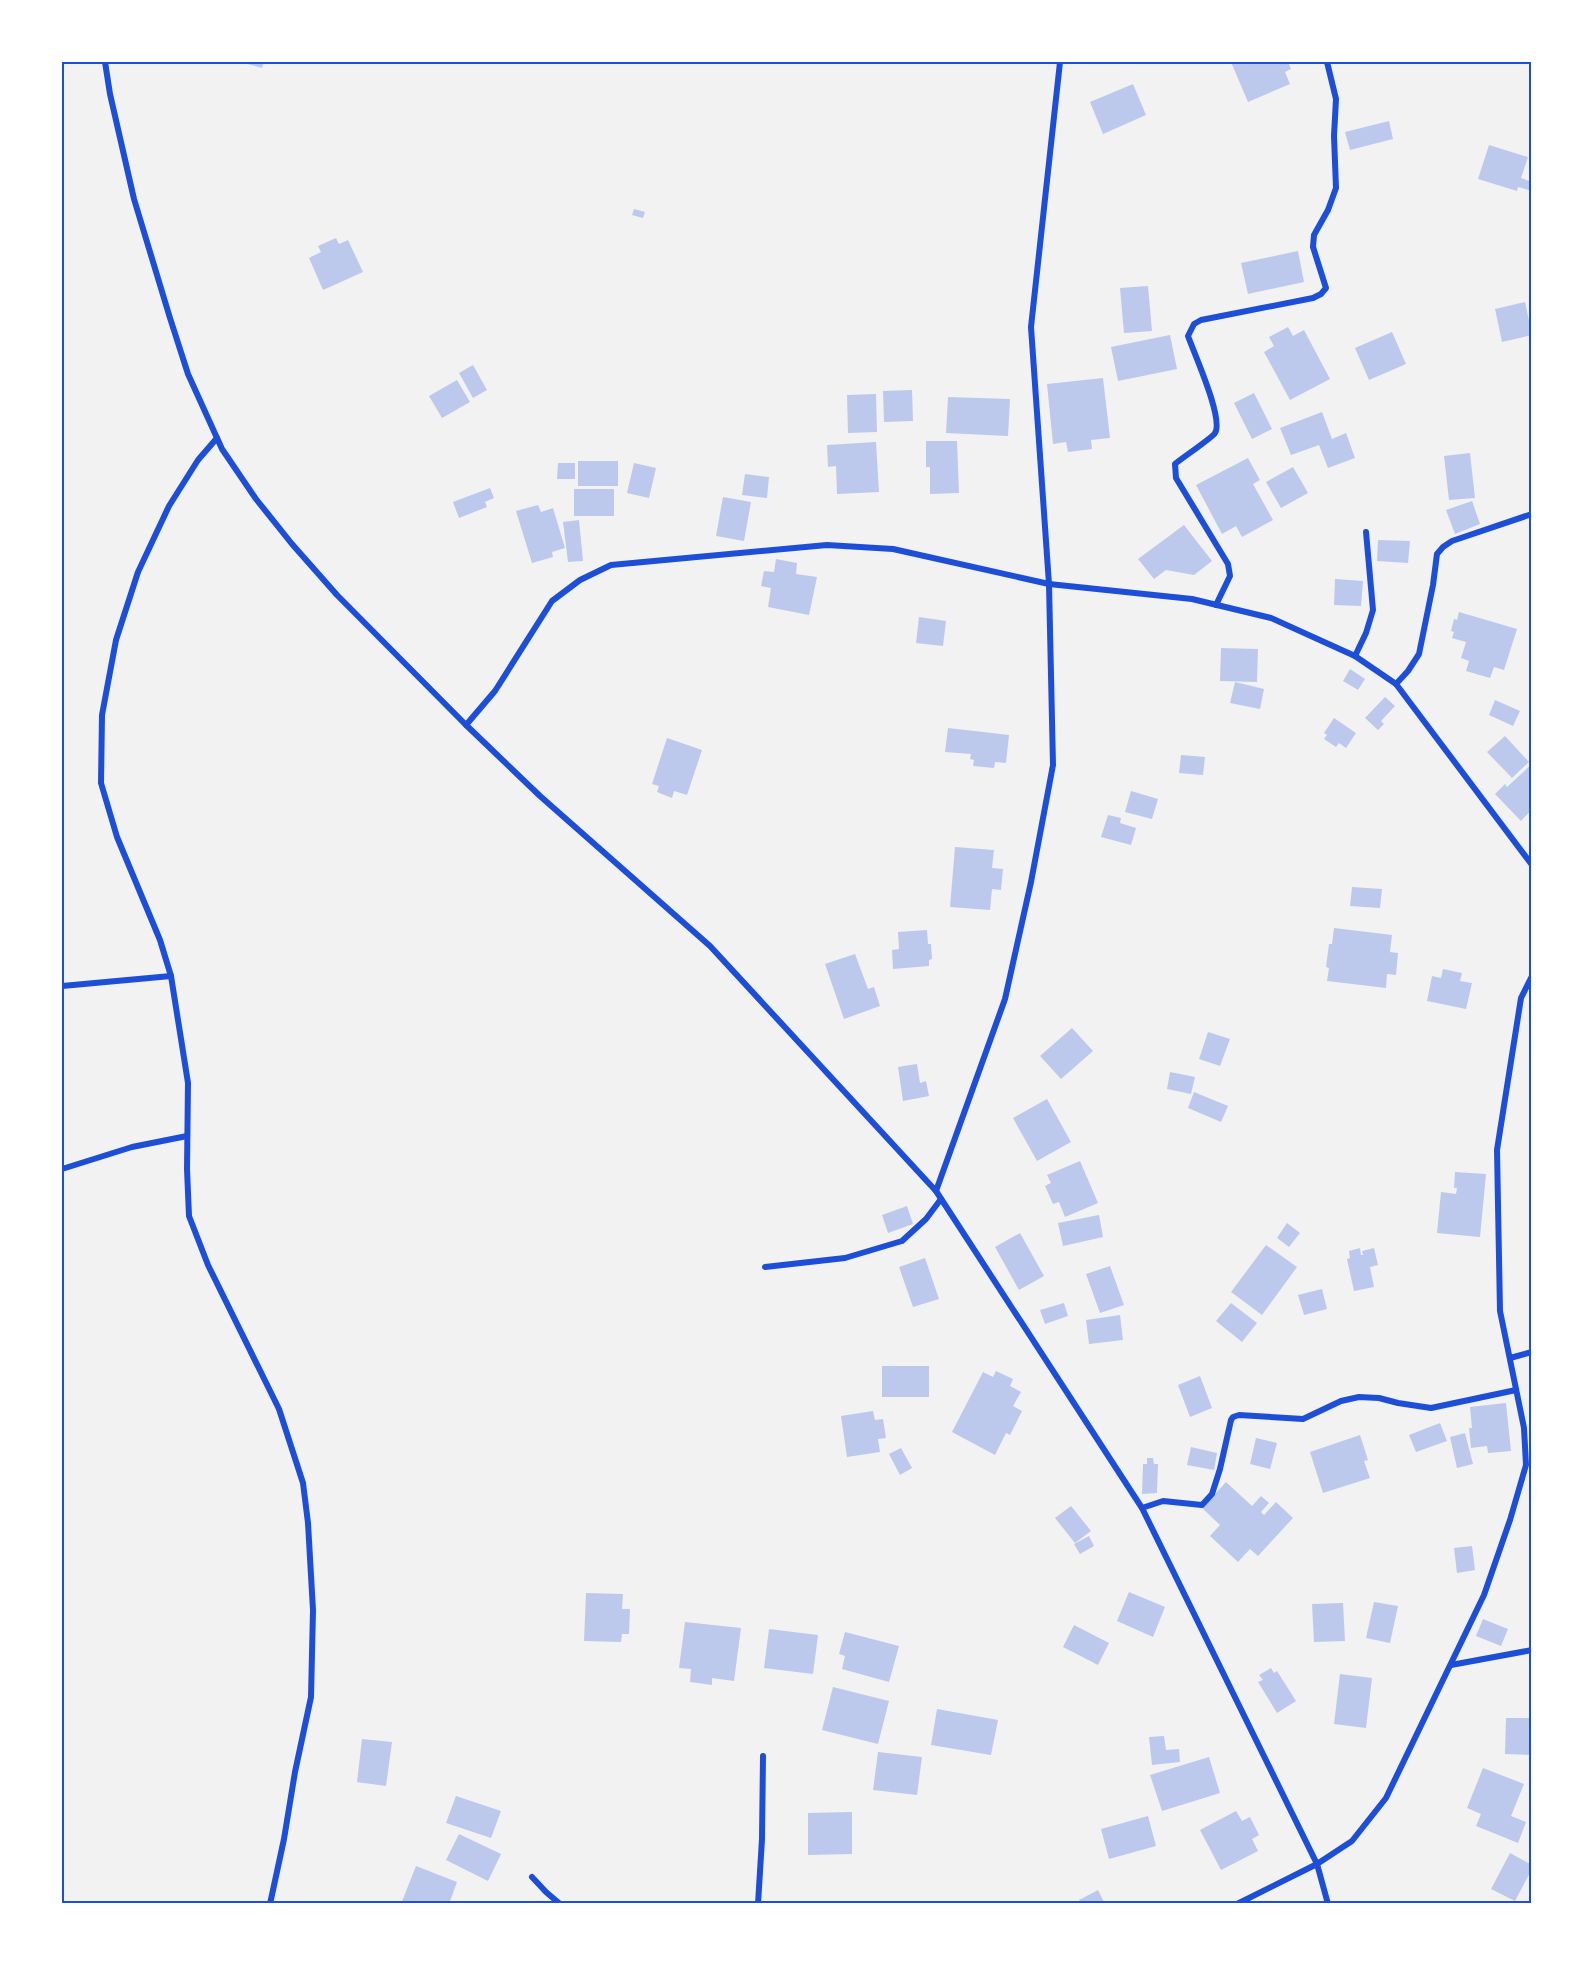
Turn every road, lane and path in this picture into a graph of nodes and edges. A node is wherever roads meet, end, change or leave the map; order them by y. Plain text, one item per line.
1 (105, 62) edge
2 (1060, 62) edge
3 (1327, 62) edge
4 (217, 438) junction
5 (1532, 514) edge
6 (1366, 532) dead end
7 (1049, 584) junction
8 (1216, 605) junction
9 (1355, 656) junction
10 (1396, 684) junction
11 (466, 725) junction
12 (1532, 865) edge
13 (171, 976) junction
14 (1532, 976) edge
15 (62, 986) edge
16 (187, 1136) junction
17 (62, 1169) edge
18 (936, 1191) junction
19 (941, 1199) junction
20 (765, 1267) dead end
21 (1532, 1352) edge
22 (1510, 1358) junction
23 (1516, 1390) junction
24 (1142, 1508) junction
25 (1532, 1650) edge
26 (1451, 1665) junction
27 (763, 1756) dead end
28 (1317, 1864) junction
29 (532, 1877) dead end
30 (270, 1904) edge
31 (560, 1904) edge
32 (758, 1904) edge
33 (1237, 1904) edge
34 (1328, 1904) edge

1 - 4 street
2 - 7 street
3 - 8 street
4 - 11 street
4 - 13 street
5 - 10 street
6 - 9 street
7 - 8 street
7 - 11 street
7 - 18 street
8 - 9 street
9 - 10 street
10 - 12 street
11 - 18 street
13 - 15 street
13 - 16 street
14 - 22 street
16 - 17 street
16 - 30 street
18 - 19 street
19 - 20 street
19 - 24 street
21 - 22 street
22 - 23 street
23 - 24 street
23 - 26 street
24 - 28 street
25 - 26 street
26 - 28 street
27 - 32 street
28 - 33 street
28 - 34 street
29 - 31 street

